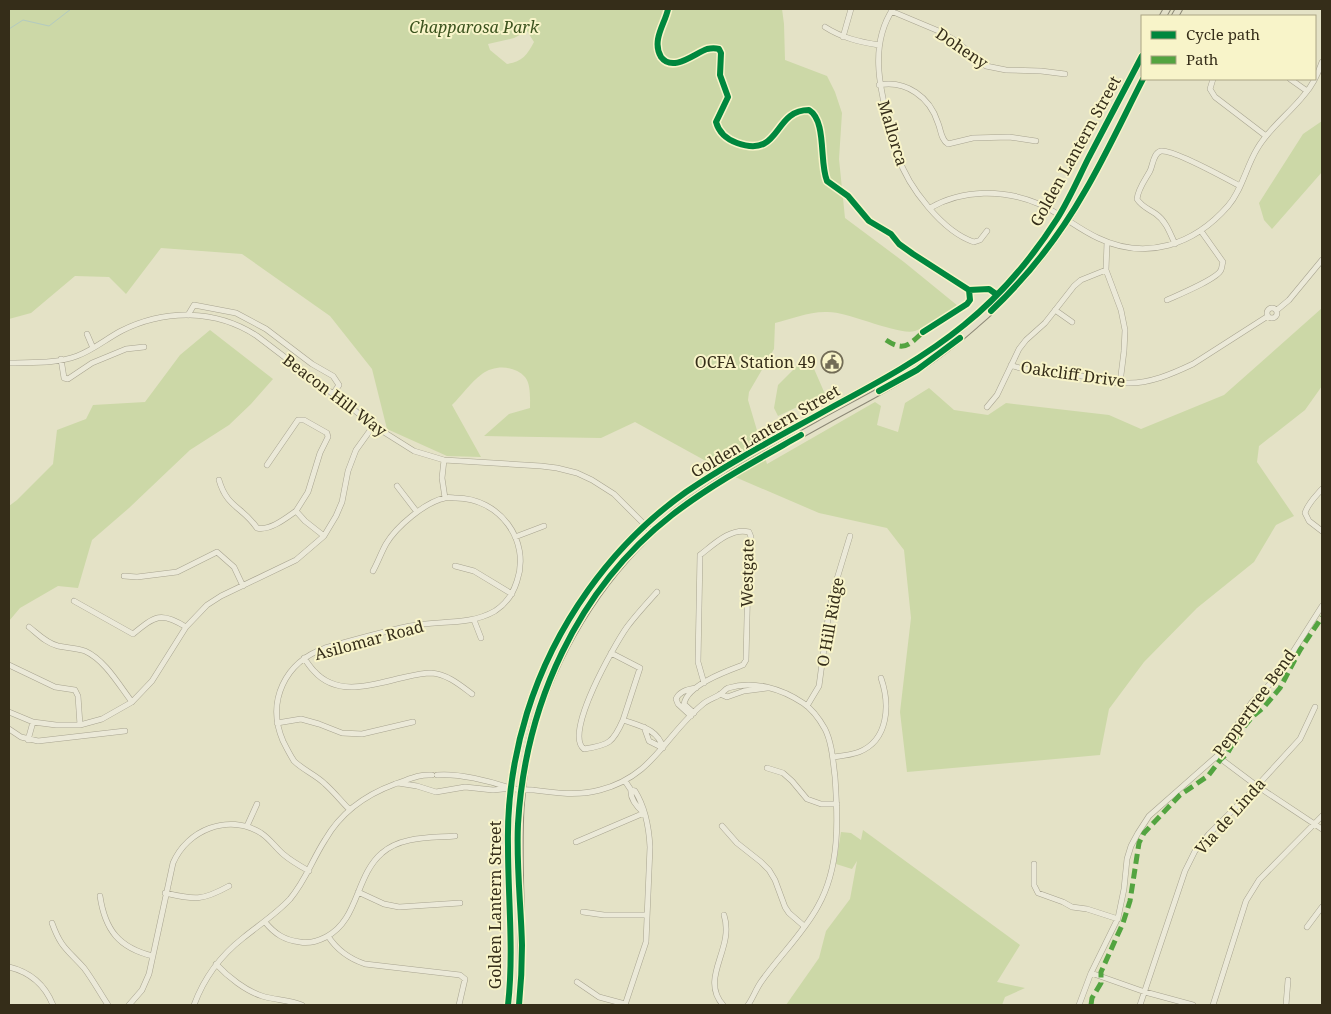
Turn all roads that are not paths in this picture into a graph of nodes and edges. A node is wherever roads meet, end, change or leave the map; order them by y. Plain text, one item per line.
1 (851, 9) edge
2 (892, 10) edge
3 (825, 27) dead end
4 (843, 37) junction
5 (880, 45) junction
6 (1141, 58) edge
7 (1322, 62) edge
8 (1065, 74) dead end
9 (1316, 77) edge
10 (1142, 80) edge
11 (1213, 80) edge
12 (1291, 80) edge
13 (1315, 80) edge
14 (879, 85) junction
15 (1307, 91) junction
16 (1266, 136) junction
17 (1036, 141) dead end
18 (1240, 186) junction
19 (930, 208) junction
20 (1059, 215) junction
21 (1066, 220) junction
22 (987, 231) dead end
23 (1201, 231) junction
24 (1107, 242) junction
25 (1175, 244) junction
26 (1322, 260) edge
27 (1106, 270) junction
28 (1168, 300) dead end
29 (1055, 310) junction
30 (188, 315) junction
31 (1072, 322) dead end
32 (87, 334) dead end
33 (144, 347) dead end
34 (93, 348) junction
35 (61, 359) junction
36 (9, 363) edge
37 (1011, 365) junction
38 (1120, 382) junction
39 (333, 394) junction
40 (986, 407) dead end
41 (374, 425) junction
42 (444, 460) junction
43 (267, 465) dead end
44 (219, 480) dead end
45 (397, 486) dead end
46 (1322, 489) edge
47 (446, 498) junction
48 (296, 511) junction
49 (417, 512) junction
50 (645, 524) junction
51 (544, 526) dead end
52 (1322, 531) edge
53 (653, 532) junction
54 (324, 536) junction
55 (850, 536) dead end
56 (516, 537) junction
57 (455, 566) dead end
58 (373, 571) dead end
59 (124, 576) dead end
60 (243, 586) junction
61 (657, 592) dead end
62 (512, 594) junction
63 (74, 601) dead end
64 (1322, 606) edge
65 (474, 620) junction
66 (29, 627) dead end
67 (186, 627) junction
68 (481, 638) dead end
69 (611, 653) junction
70 (304, 658) junction
71 (9, 665) edge
72 (881, 678) dead end
73 (704, 683) junction
74 (472, 694) dead end
75 (132, 702) junction
76 (807, 706) junction
77 (1315, 707) dead end
78 (9, 712) edge
79 (692, 714) junction
80 (623, 720) junction
81 (33, 722) junction
82 (413, 722) dead end
83 (277, 723) junction
84 (80, 725) junction
85 (644, 728) junction
86 (9, 729) edge
87 (125, 731) dead end
88 (652, 731) junction
89 (647, 736) junction
90 (28, 740) junction
91 (663, 748) junction
92 (1217, 756) junction
93 (832, 757) junction
94 (767, 768) dead end
95 (626, 781) junction
96 (398, 783) junction
97 (1257, 786) junction
98 (512, 788) junction
99 (521, 789) junction
100 (257, 804) dead end
101 (837, 804) junction
102 (349, 809) junction
103 (644, 813) junction
104 (1322, 816) edge
105 (1315, 823) junction
106 (247, 826) junction
107 (722, 826) dead end
108 (1322, 828) edge
109 (455, 836) dead end
110 (576, 842) dead end
111 (1034, 864) dead end
112 (309, 871) junction
113 (229, 886) dead end
114 (358, 892) junction
115 (165, 893) junction
116 (100, 896) dead end
117 (460, 903) dead end
118 (1322, 907) edge
119 (583, 912) dead end
120 (647, 915) junction
121 (724, 915) dead end
122 (1118, 919) junction
123 (265, 922) junction
124 (52, 923) dead end
125 (804, 926) junction
126 (1307, 927) dead end
127 (328, 936) junction
128 (153, 956) junction
129 (216, 964) junction
130 (9, 967) edge
131 (1091, 973) junction
132 (1288, 980) dead end
133 (577, 982) dead end
134 (1145, 992) junction
135 (625, 1004) edge
136 (53, 1005) edge
137 (108, 1005) edge
138 (129, 1005) edge
139 (194, 1005) edge
140 (302, 1005) edge
141 (459, 1005) edge
142 (508, 1005) edge
143 (519, 1005) edge
144 (723, 1005) edge
145 (748, 1005) edge
146 (1079, 1005) edge
147 (1140, 1005) edge
148 (1193, 1005) edge
149 (1212, 1005) edge
150 (1286, 1005) edge

1 - 4 street
2 - 5 street, Mallorca
2 - 8 street, Doheny
3 - 4 street
4 - 5 street
5 - 14 street, Mallorca
6 - 20 main road, Golden Lantern Street
7 - 9 street
10 - 21 main road, Golden Lantern Street
11 - 16 street
12 - 15 street
13 - 15 street
14 - 17 street
14 - 19 street, Mallorca
15 - 16 street
16 - 18 street
18 - 23 street
18 - 25 street
19 - 20 street
19 - 22 street, Mallorca
20 - 21 street
20 - 50 main road, Golden Lantern Street
21 - 24 street
21 - 53 main road, Golden Lantern Street
23 - 25 street
23 - 28 street
24 - 25 street
24 - 27 street
26 - 38 street, Oakcliff Drive
27 - 29 street
27 - 38 street
29 - 31 street
29 - 37 street
30 - 34 street, Beacon Hill Way
30 - 39 street, Beacon Hill Way
30 - 39 street
32 - 34 street
33 - 35 street
34 - 35 street, Beacon Hill Way
35 - 36 street, Beacon Hill Way
37 - 38 street, Oakcliff Drive
37 - 40 street
39 - 41 street, Beacon Hill Way
41 - 42 street, Beacon Hill Way
41 - 54 street
42 - 47 street
42 - 50 street, Beacon Hill Way
43 - 48 street
44 - 48 street
45 - 49 street
46 - 52 street
47 - 49 street, Asilomar Road
47 - 56 street, Asilomar Road
48 - 54 street
49 - 58 street, Asilomar Road
50 - 53 street, Beacon Hill Way
50 - 98 main road, Golden Lantern Street
51 - 56 street
53 - 99 main road, Golden Lantern Street
54 - 60 street
55 - 76 street, O Hill Ridge
56 - 62 street, Asilomar Road
57 - 62 street
59 - 60 street
60 - 67 street
61 - 69 street
62 - 65 street, Asilomar Road
63 - 67 street
64 - 92 street, Peppertree Bend
65 - 68 street
65 - 70 street, Asilomar Road
66 - 75 street
67 - 75 street
69 - 80 street
69 - 80 street
70 - 74 street
70 - 83 street, Asilomar Road
71 - 84 street
72 - 93 street
73 - 73 street, Westgate
73 - 79 street, Westgate
75 - 84 street
76 - 79 street
76 - 93 street
77 - 97 street, Via de Linda
78 - 81 street
79 - 91 street
80 - 85 street
81 - 84 street
81 - 90 street
82 - 83 street
83 - 102 street, Asilomar Road
85 - 88 street
85 - 89 street
86 - 90 street
87 - 90 street
88 - 89 street
88 - 91 street
89 - 91 street
91 - 95 street
92 - 97 street
92 - 122 street, Peppertree Bend
93 - 101 street
94 - 101 street
95 - 99 street
95 - 103 street
96 - 98 street
96 - 98 street
96 - 102 street
97 - 105 street
97 - 134 street, Via de Linda
98 - 99 street
98 - 142 main road, Golden Lantern Street
99 - 143 main road, Golden Lantern Street
100 - 106 street
101 - 125 street
102 - 112 street
103 - 110 street
103 - 120 street
104 - 105 street
105 - 108 street
105 - 149 street
106 - 112 street
106 - 115 street
107 - 125 street
109 - 114 street
111 - 122 street
112 - 123 street
113 - 115 street
114 - 117 street
114 - 127 street
115 - 128 street
116 - 128 street
118 - 126 street
119 - 120 street
120 - 135 street
121 - 144 street
122 - 131 street, Peppertree Bend
123 - 127 street
123 - 129 street
124 - 137 street
125 - 145 street
127 - 141 street
128 - 138 street
129 - 139 street
129 - 140 street
130 - 136 street
131 - 134 street
131 - 146 street, Peppertree Bend
132 - 150 street
133 - 135 street
134 - 147 street, Via de Linda
134 - 148 street

